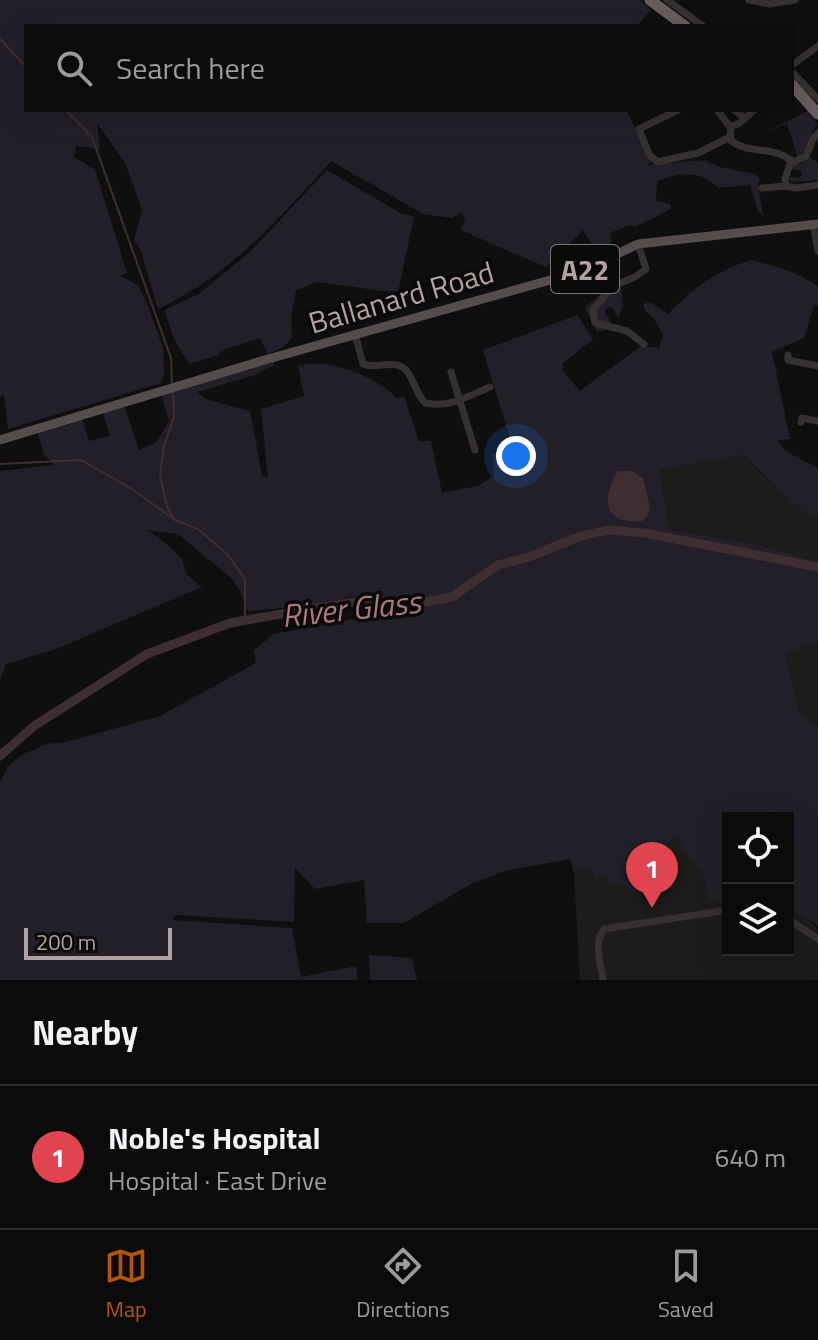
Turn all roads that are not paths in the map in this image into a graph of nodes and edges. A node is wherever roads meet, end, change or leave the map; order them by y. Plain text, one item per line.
1 (650, 0) edge
2 (667, 0) edge
3 (749, 0) edge
4 (795, 0) edge
5 (677, 24) edge
6 (700, 24) edge
7 (818, 46) edge
8 (794, 64) edge
9 (794, 74) edge
10 (794, 87) edge
11 (818, 99) edge
12 (674, 112) edge
13 (719, 112) edge
14 (737, 112) edge
15 (752, 112) edge
16 (818, 114) edge
17 (745, 118) junction
18 (730, 127) junction
19 (818, 133) edge
20 (730, 137) junction
21 (808, 153) junction
22 (816, 158) dead end
23 (791, 161) junction
24 (786, 186) junction
25 (817, 187) edge
26 (762, 188) dead end
27 (816, 224) edge
28 (638, 244) junction
29 (818, 251) edge
30 (355, 334) junction
31 (644, 344) dead end
32 (788, 355) dead end
33 (818, 366) edge
34 (451, 372) dead end
35 (490, 387) dead end
36 (460, 401) junction
37 (818, 421) edge
38 (801, 422) dead end
39 (0, 440) edge
40 (475, 450) dead end
41 (722, 911) edge
42 (794, 923) edge
43 (818, 939) edge
44 (603, 980) edge

1 - 5 highway
2 - 6 street
3 - 4 street
7 - 8 street
9 - 11 street
10 - 16 highway
12 - 20 street
13 - 18 street
14 - 17 street
15 - 17 street
17 - 18 street
18 - 20 street
19 - 21 street
20 - 23 street
21 - 22 street
21 - 23 street
23 - 24 street
24 - 25 street
24 - 26 street
27 - 28 main road, Ballanard Road / A22
27 - 29 street
28 - 30 main road, Ballanard Road / A22
28 - 31 street
30 - 36 street
30 - 39 main road, Ballanard Road / A22
32 - 33 street
34 - 36 street
35 - 36 street
36 - 40 street
37 - 38 street
41 - 44 street
42 - 43 street

